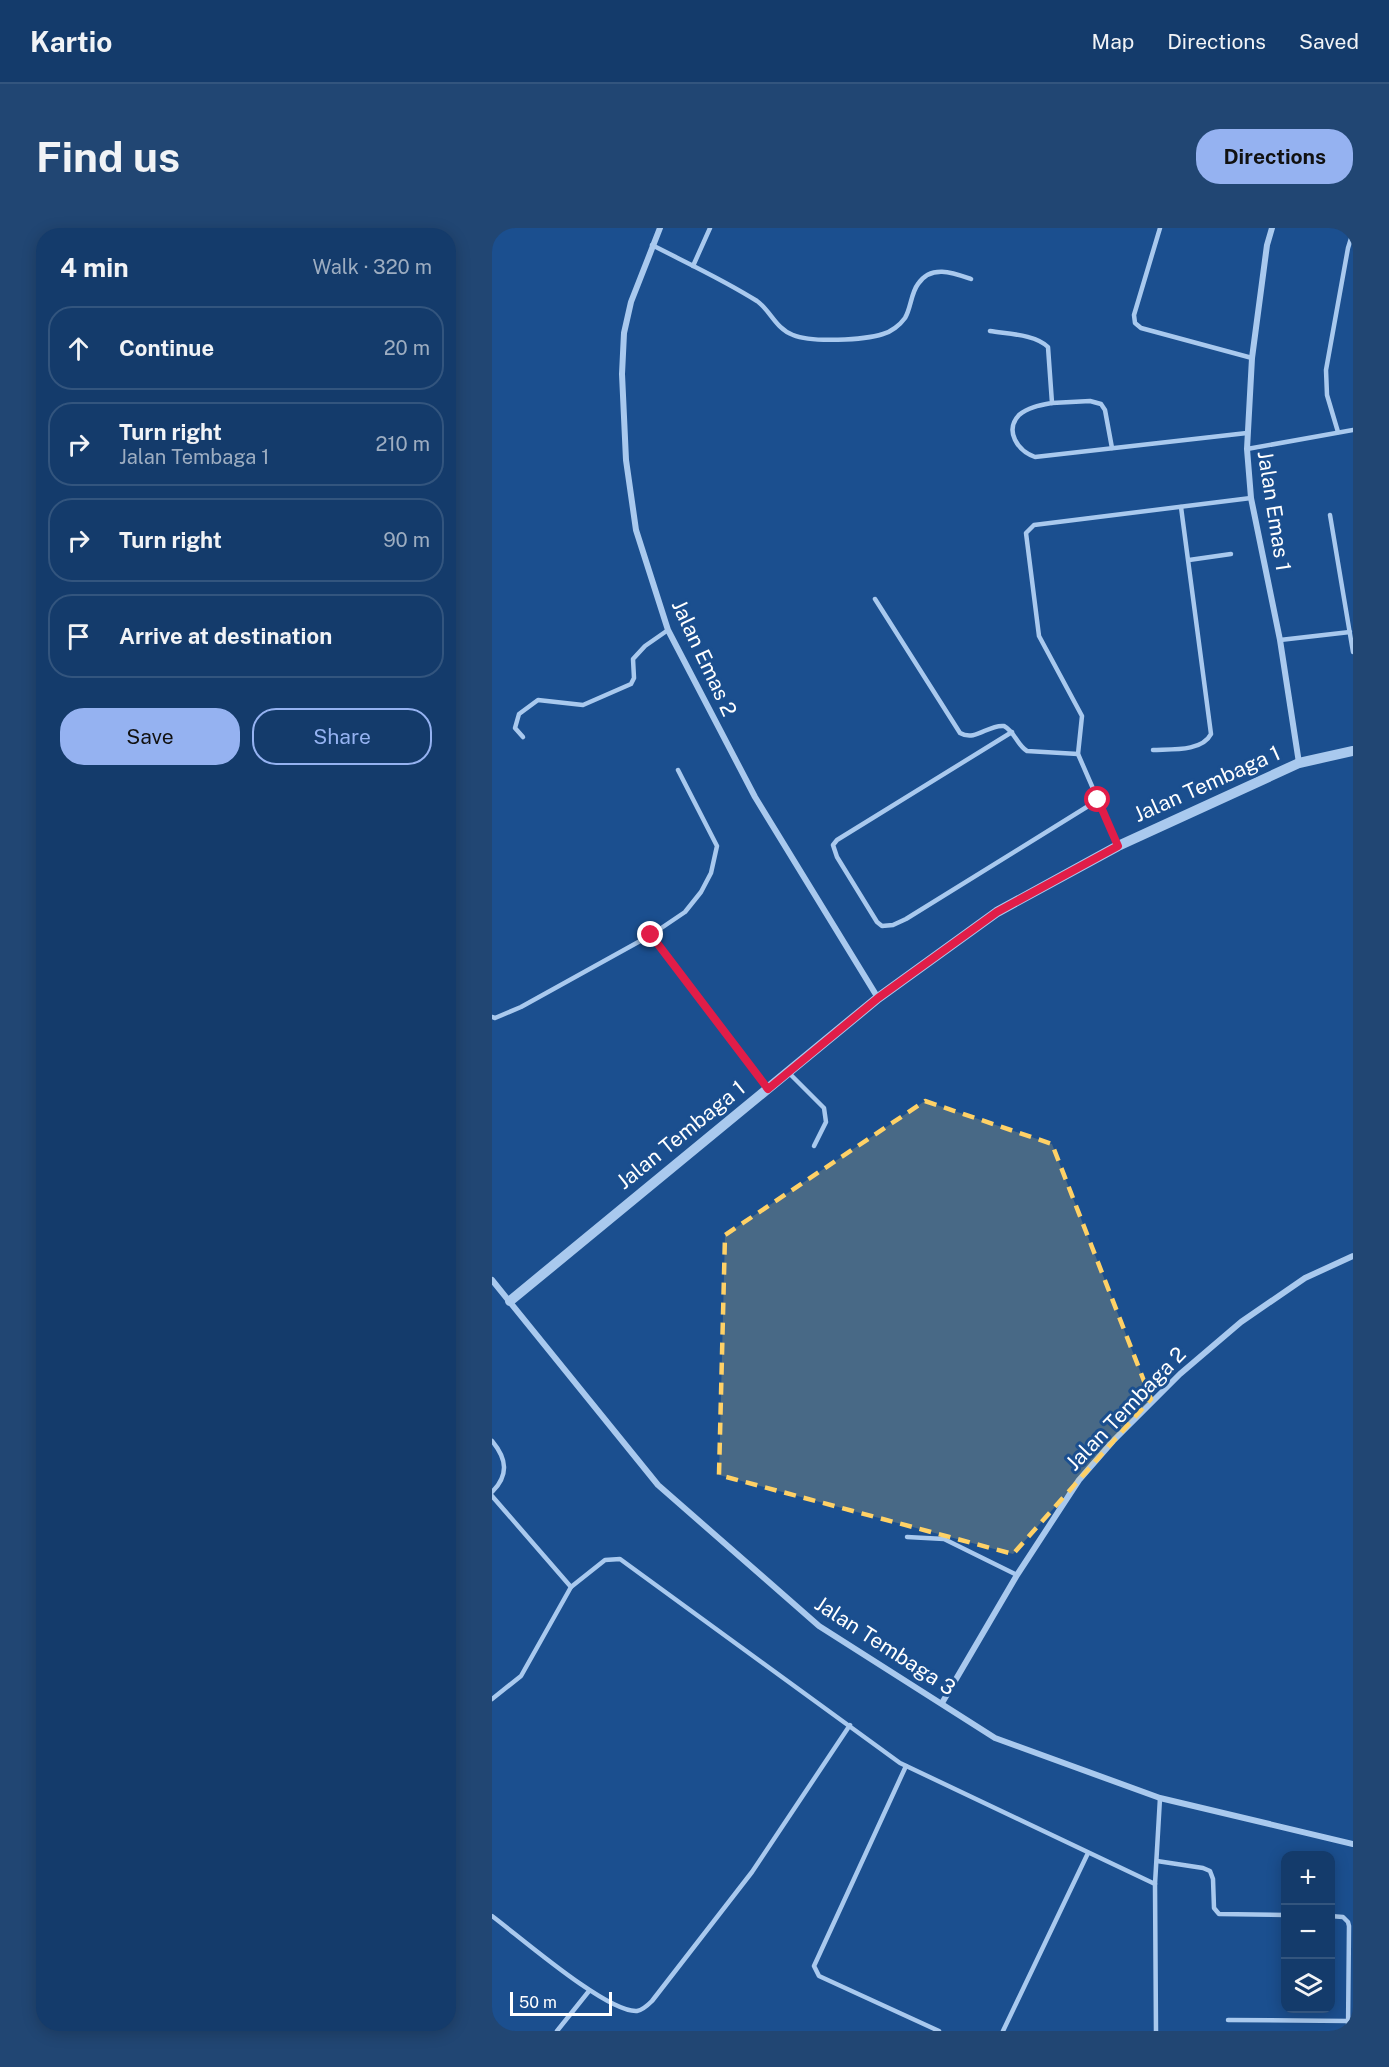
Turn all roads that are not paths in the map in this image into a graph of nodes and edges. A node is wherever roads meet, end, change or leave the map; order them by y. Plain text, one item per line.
1 (660, 228) edge
2 (710, 228) edge
3 (1160, 228) edge
4 (1272, 228) edge
5 (1353, 232) edge
6 (652, 245) junction
7 (693, 266) junction
8 (971, 279) dead end
9 (990, 331) dead end
10 (1252, 358) junction
11 (1052, 403) junction
12 (1353, 430) edge
13 (1338, 432) junction
14 (1247, 433) junction
15 (1112, 448) junction
16 (1247, 449) junction
17 (1251, 498) junction
18 (1181, 507) junction
19 (1330, 515) dead end
20 (1231, 554) dead end
21 (1189, 560) junction
22 (875, 599) dead end
23 (668, 630) junction
24 (1350, 632) junction
25 (1280, 640) junction
26 (1353, 652) edge
27 (1012, 732) junction
28 (523, 737) dead end
29 (1153, 750) dead end
30 (1353, 751) edge
31 (1078, 754) junction
32 (1299, 763) junction
33 (678, 770) dead end
34 (1098, 800) junction
35 (1118, 846) junction
36 (651, 935) junction
37 (878, 998) junction
38 (492, 1017) edge
39 (788, 1072) junction
40 (768, 1089) junction
41 (814, 1146) dead end
42 (1353, 1256) edge
43 (492, 1280) edge
44 (510, 1301) junction
45 (492, 1441) edge
46 (492, 1494) edge
47 (907, 1537) dead end
48 (1017, 1575) junction
49 (571, 1587) junction
50 (492, 1699) edge
51 (942, 1703) junction
52 (850, 1725) junction
53 (906, 1766) junction
54 (1160, 1798) junction
55 (1353, 1844) edge
56 (1088, 1853) junction
57 (1157, 1861) junction
58 (1155, 1884) junction
59 (1281, 1915) edge
60 (492, 1916) edge
61 (1335, 1916) edge
62 (589, 1991) junction
63 (1228, 2020) dead end
64 (1348, 2021) junction
65 (557, 2031) edge
66 (939, 2031) edge
67 (1003, 2031) edge
68 (1156, 2031) edge
69 (1348, 2031) edge

1 - 6 street, Jalan Emas 2
2 - 7 lane
3 - 10 lane
4 - 10 street, Jalan Emas 1
5 - 13 lane
6 - 7 lane
6 - 23 street, Jalan Emas 2
7 - 8 lane
9 - 11 lane
10 - 14 street, Jalan Emas 1
11 - 15 lane
11 - 15 lane
12 - 13 lane
13 - 16 lane
14 - 15 lane
14 - 16 street, Jalan Emas 1
16 - 17 street, Jalan Emas 1
17 - 18 lane
17 - 25 street, Jalan Emas 1
18 - 21 lane
18 - 31 lane
19 - 24 lane
20 - 21 lane
21 - 29 lane
22 - 27 lane
23 - 28 lane
23 - 37 street, Jalan Emas 2
24 - 25 lane
24 - 26 lane
25 - 32 street, Jalan Emas 1
27 - 31 lane
27 - 34 lane
30 - 32 street, Jalan Tembaga 1
31 - 34 lane
32 - 35 street, Jalan Tembaga 1
33 - 36 lane
34 - 35 lane
35 - 37 street, Jalan Tembaga 1
36 - 38 lane
36 - 40 lane
37 - 39 street, Jalan Tembaga 1
39 - 40 street, Jalan Tembaga 1
39 - 41 lane
40 - 44 street, Jalan Tembaga 1
42 - 48 street, Jalan Tembaga 2
43 - 44 street, Jalan Tembaga 3
44 - 51 street, Jalan Tembaga 3
45 - 46 lane
46 - 49 lane
47 - 48 lane
48 - 51 street, Jalan Tembaga 2
49 - 50 lane
49 - 52 lane
51 - 54 street, Jalan Tembaga 3
52 - 53 lane
52 - 62 lane
53 - 56 lane
53 - 66 lane
54 - 55 street, Jalan Tembaga 3
54 - 57 lane
56 - 58 lane
56 - 67 lane
57 - 58 lane
57 - 59 lane
58 - 68 lane
60 - 62 lane
61 - 64 lane
62 - 65 lane
63 - 64 lane
64 - 69 lane

